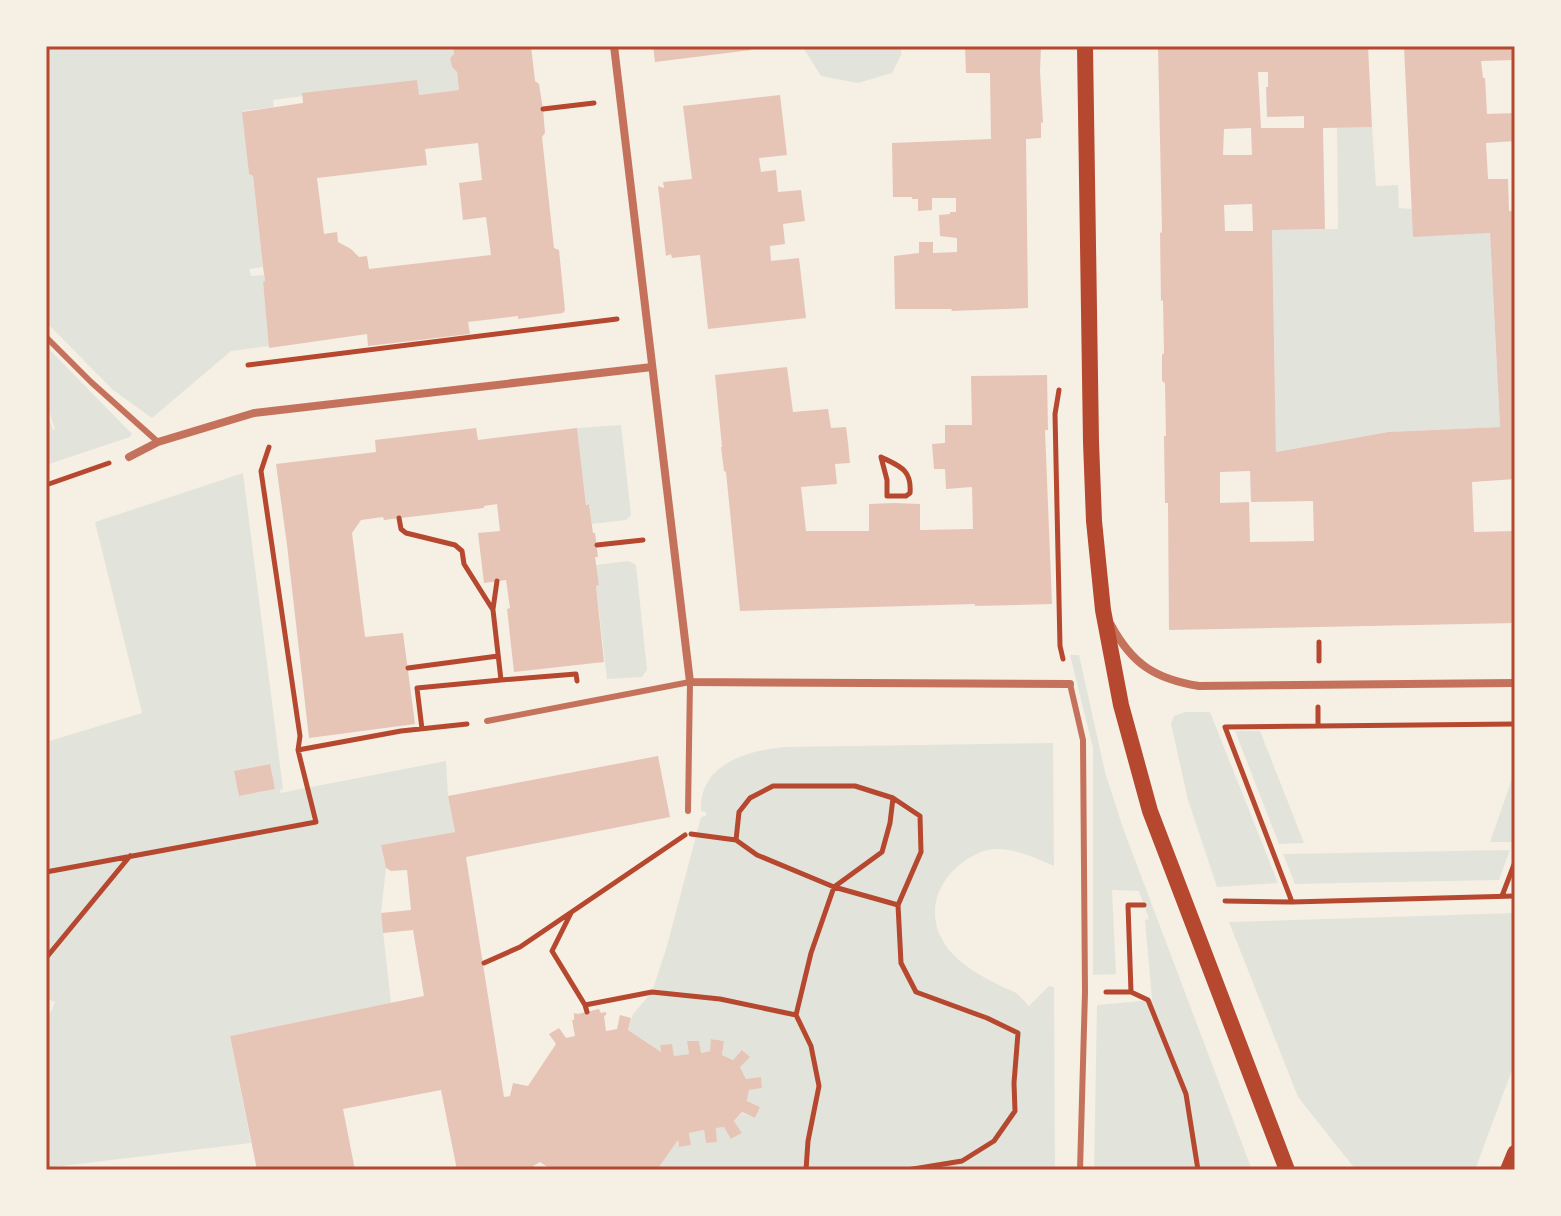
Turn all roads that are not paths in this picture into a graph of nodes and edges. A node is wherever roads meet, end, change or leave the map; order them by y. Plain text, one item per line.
1 (614, 46) edge
2 (1085, 46) edge
3 (46, 337) edge
4 (652, 367) junction
5 (158, 442) junction
6 (129, 457) road end
7 (1103, 610) junction
8 (690, 682) junction
9 (1515, 683) edge
10 (1070, 684) joint
11 (487, 721) road end
12 (688, 811) road end
13 (1515, 1153) edge
14 (1080, 1170) edge
15 (1287, 1170) edge
16 (1508, 1170) edge

1 - 4 street
2 - 7 main road
3 - 5 lane
4 - 5 street
4 - 8 street
5 - 6 street
7 - 9 street
7 - 15 main road
8 - 10 street
8 - 11 lane
8 - 12 lane
10 - 14 lane
13 - 16 main road

